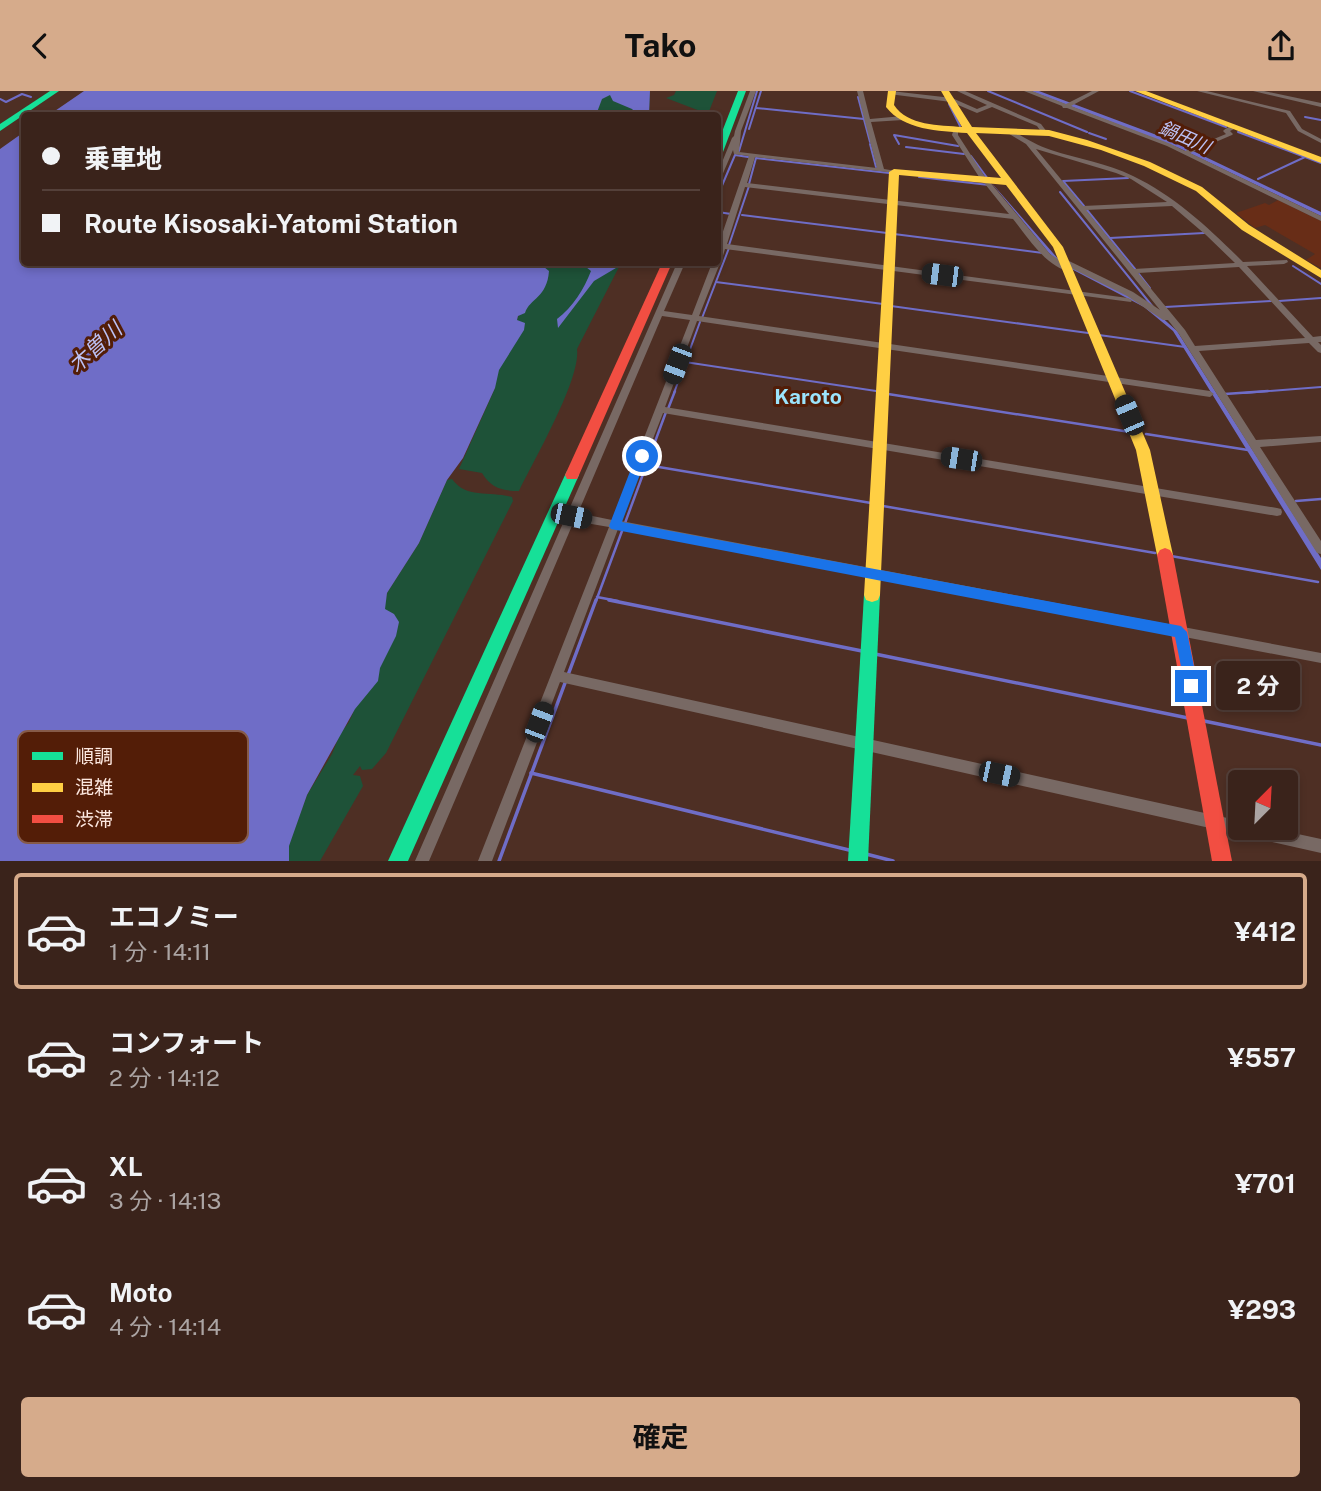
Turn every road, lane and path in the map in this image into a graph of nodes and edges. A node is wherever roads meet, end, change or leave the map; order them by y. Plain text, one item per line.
1 (55, 91) edge
2 (742, 91) edge
3 (753, 91) edge
4 (860, 91) edge
5 (1027, 91) edge
6 (1096, 91) edge
7 (1139, 91) edge
8 (1148, 91) edge
9 (1200, 91) edge
10 (1258, 91) edge
11 (891, 92) edge
12 (952, 94) edge
13 (1256, 99) dead end
14 (991, 105) junction
15 (1067, 105) junction
16 (1321, 105) edge
17 (24, 112) edge
18 (21, 114) edge
19 (903, 118) junction
20 (867, 121) junction
21 (1234, 127) junction
22 (0, 128) edge
23 (963, 130) junction
24 (738, 131) junction
25 (1008, 131) junction
26 (1044, 132) junction
27 (1321, 141) edge
28 (1027, 142) junction
29 (721, 144) edge
30 (1188, 151) junction
31 (753, 155) junction
32 (1321, 158) edge
33 (721, 171) edge
34 (887, 171) junction
35 (994, 182) junction
36 (744, 185) junction
37 (891, 202) junction
38 (1171, 204) junction
39 (1083, 208) junction
40 (1016, 217) junction
41 (1320, 217) edge
42 (723, 246) junction
43 (721, 251) edge
44 (1284, 262) dead end
45 (1239, 265) junction
46 (666, 266) edge
47 (680, 266) edge
48 (715, 266) edge
49 (1067, 266) junction
50 (889, 268) junction
51 (1135, 271) junction
52 (1321, 275) edge
53 (1077, 292) junction
54 (1128, 300) dead end
55 (659, 313) junction
56 (695, 319) junction
57 (1182, 333) junction
58 (1321, 338) edge
59 (1311, 339) junction
60 (883, 347) junction
61 (1193, 349) junction
62 (1321, 350) edge
63 (1114, 380) junction
64 (1210, 394) dead end
65 (660, 409) junction
66 (1321, 439) edge
67 (1254, 444) junction
68 (879, 446) junction
69 (1152, 491) junction
70 (1277, 512) dead end
71 (571, 516) junction
72 (615, 526) junction
73 (1321, 550) edge
74 (871, 573) junction
75 (1181, 632) junction
76 (1321, 658) edge
77 (556, 676) junction
78 (863, 744) junction
79 (1216, 822) junction
80 (1228, 825) edge
81 (1294, 840) edge
82 (1321, 846) edge
83 (858, 857) edge
84 (398, 861) edge
85 (422, 861) edge
86 (485, 861) edge
87 (1222, 861) edge

1 - 17 street
2 - 29 street
3 - 24 street
4 - 20 street
5 - 15 street
6 - 15 street
7 - 21 street
8 - 32 street
9 - 27 street
10 - 13 street
10 - 16 street
11 - 12 street
11 - 19 street
12 - 14 street
12 - 14 street
12 - 23 street
14 - 26 street
15 - 30 street
18 - 22 street
19 - 20 street
19 - 23 street
20 - 34 street
21 - 30 street
21 - 32 street
23 - 25 street
23 - 35 street
23 - 35 street
24 - 31 street
24 - 33 street
25 - 26 street
25 - 28 street
26 - 52 street
28 - 38 street
28 - 39 street
30 - 41 street
31 - 34 street
31 - 36 street
34 - 35 street
34 - 37 street
35 - 40 street
35 - 49 street
36 - 37 street
36 - 42 street
37 - 40 street
37 - 50 street
38 - 39 street
38 - 45 street
39 - 51 street
40 - 49 street
42 - 43 street
42 - 50 street
44 - 45 street
45 - 51 street
45 - 59 street
46 - 84 street
47 - 55 street
48 - 56 street
49 - 53 street
49 - 57 street
50 - 53 street
50 - 60 street
51 - 57 street
53 - 54 street
53 - 63 street
55 - 56 street
55 - 71 street
56 - 60 street
56 - 65 street
57 - 61 street
58 - 59 street
59 - 61 street
59 - 62 street
60 - 63 street
60 - 68 street
61 - 67 street
63 - 64 street
63 - 69 street
65 - 68 street
65 - 72 street
66 - 67 street
67 - 73 street
68 - 69 street
68 - 74 street
69 - 70 street
69 - 75 street
71 - 72 street
71 - 85 street
72 - 74 street
72 - 77 street
74 - 75 street
74 - 78 street
75 - 76 street
75 - 79 street
77 - 78 street
77 - 86 street
78 - 79 street
78 - 83 street
79 - 80 street
79 - 87 street
81 - 82 street

